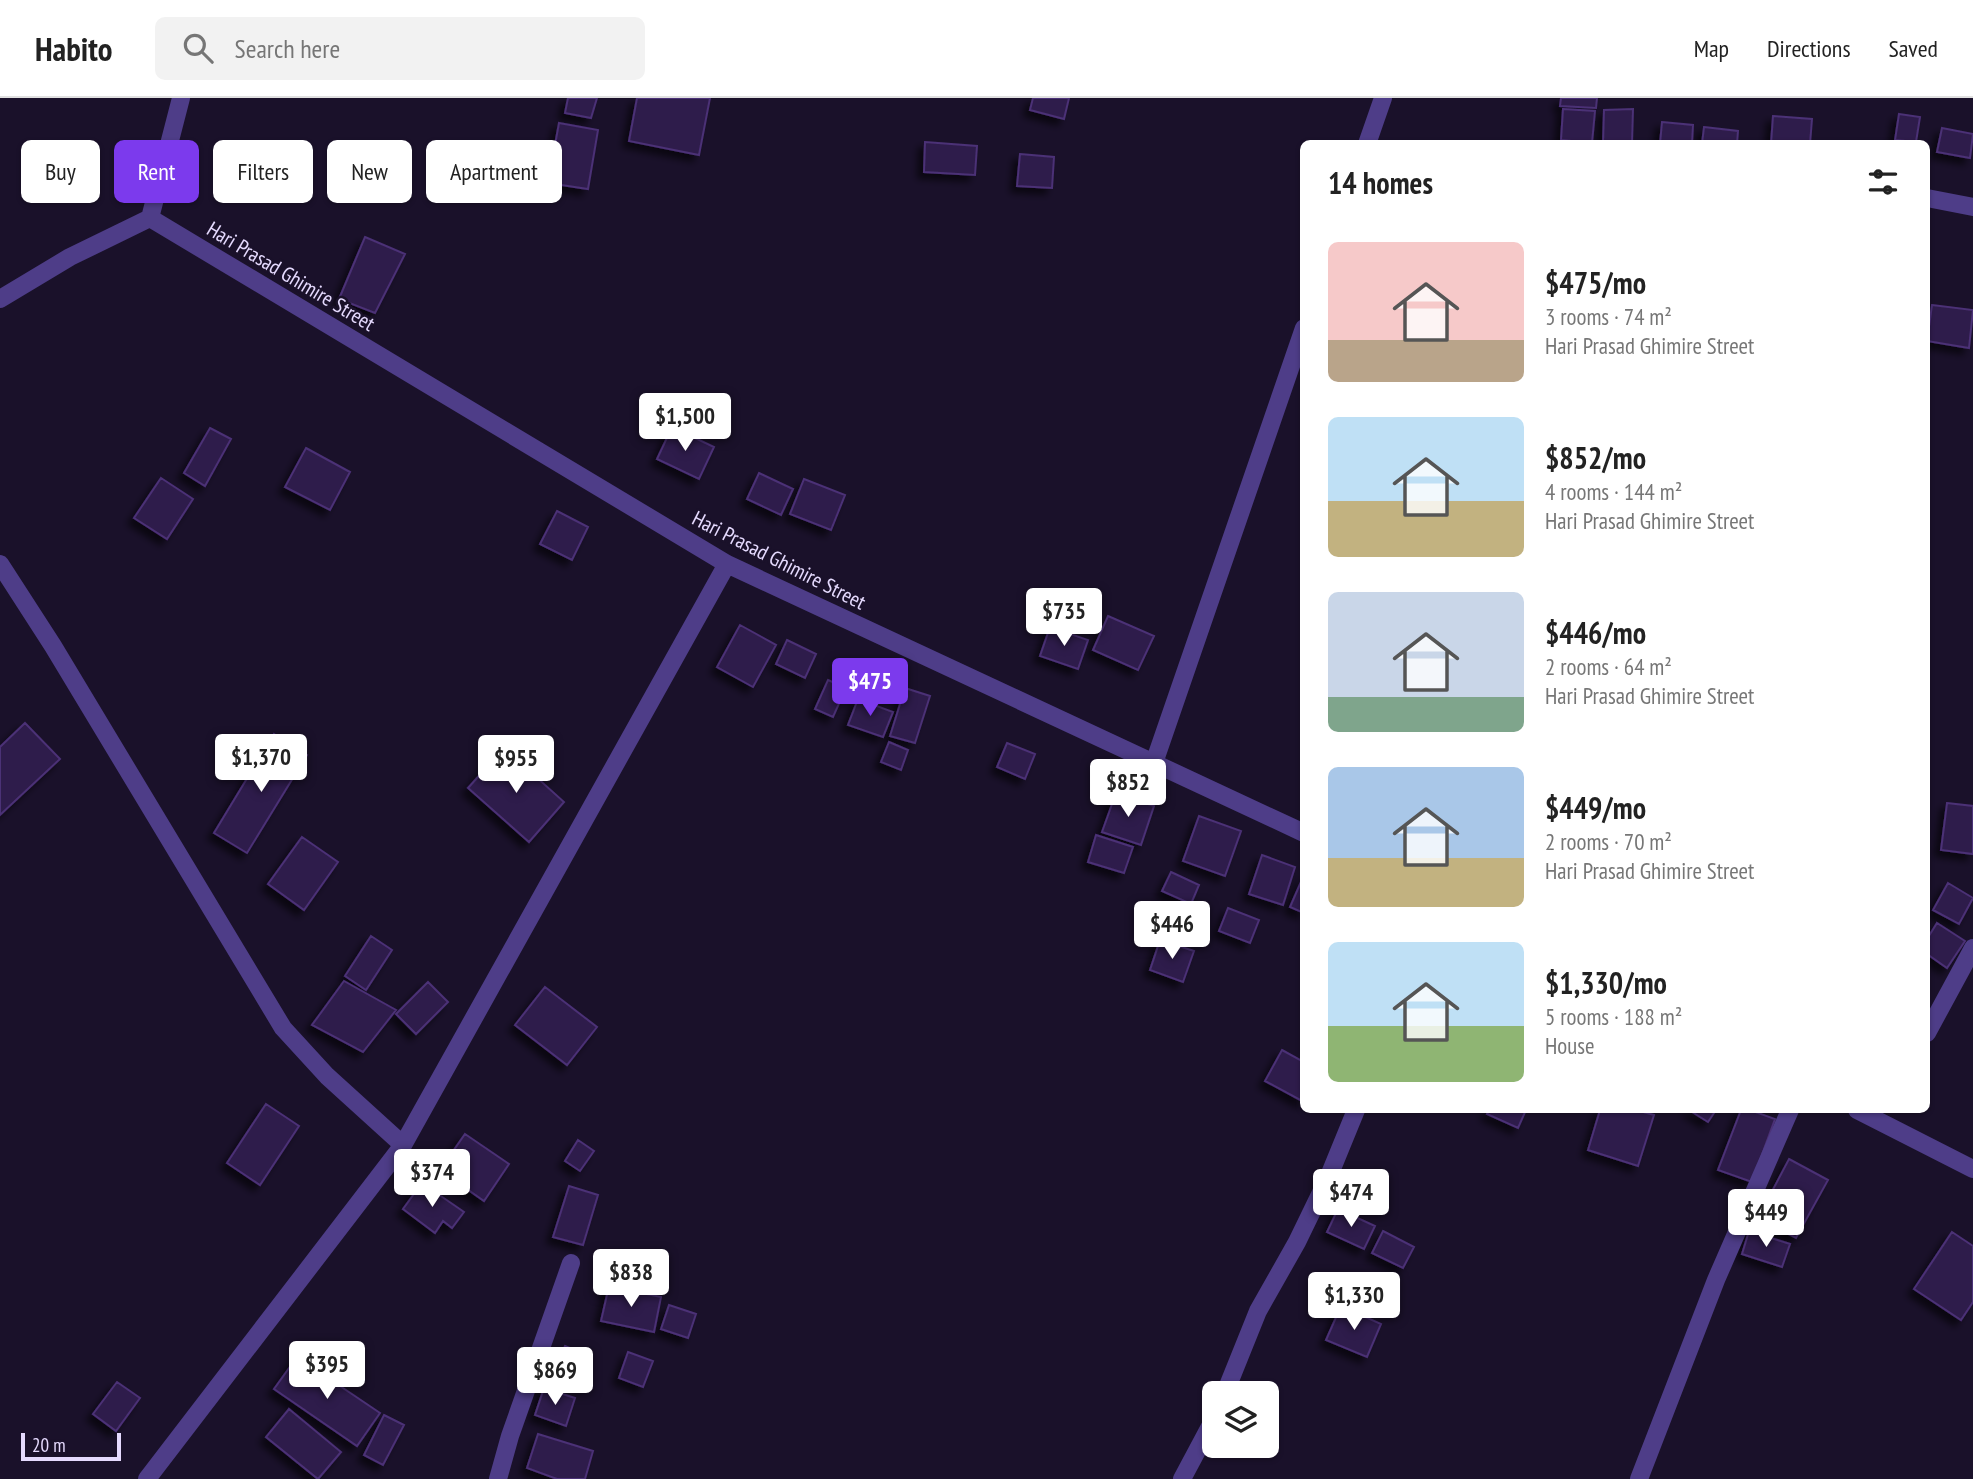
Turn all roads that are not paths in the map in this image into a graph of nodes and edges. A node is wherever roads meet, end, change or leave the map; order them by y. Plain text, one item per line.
1 (181, 98) edge
2 (1383, 98) edge
3 (1368, 140) edge
4 (1930, 199) edge
5 (1973, 207) edge
6 (150, 218) junction
7 (0, 299) edge
8 (1300, 340) edge
9 (0, 564) edge
10 (727, 564) junction
11 (6, 587) edge
12 (1154, 763) junction
13 (1300, 831) edge
14 (1973, 948) edge
15 (1930, 1027) edge
16 (1355, 1113) edge
17 (1789, 1113) edge
18 (1882, 1115) edge
19 (403, 1145) junction
20 (1973, 1169) edge
21 (571, 1263) dead end
22 (1230, 1381) edge
23 (1202, 1442) edge
24 (147, 1479) edge
25 (498, 1479) edge
26 (1182, 1479) edge
27 (1639, 1479) edge

1 - 6 street
2 - 3 street
4 - 5 street
6 - 7 street
6 - 10 street, Hari Prasad Ghimire Street
8 - 12 street
9 - 11 street
10 - 12 street, Hari Prasad Ghimire Street
10 - 19 street
11 - 19 street
12 - 13 street, Hari Prasad Ghimire Street
14 - 15 street
16 - 22 street
17 - 27 street
18 - 20 street
19 - 24 street
21 - 25 street
23 - 26 street

